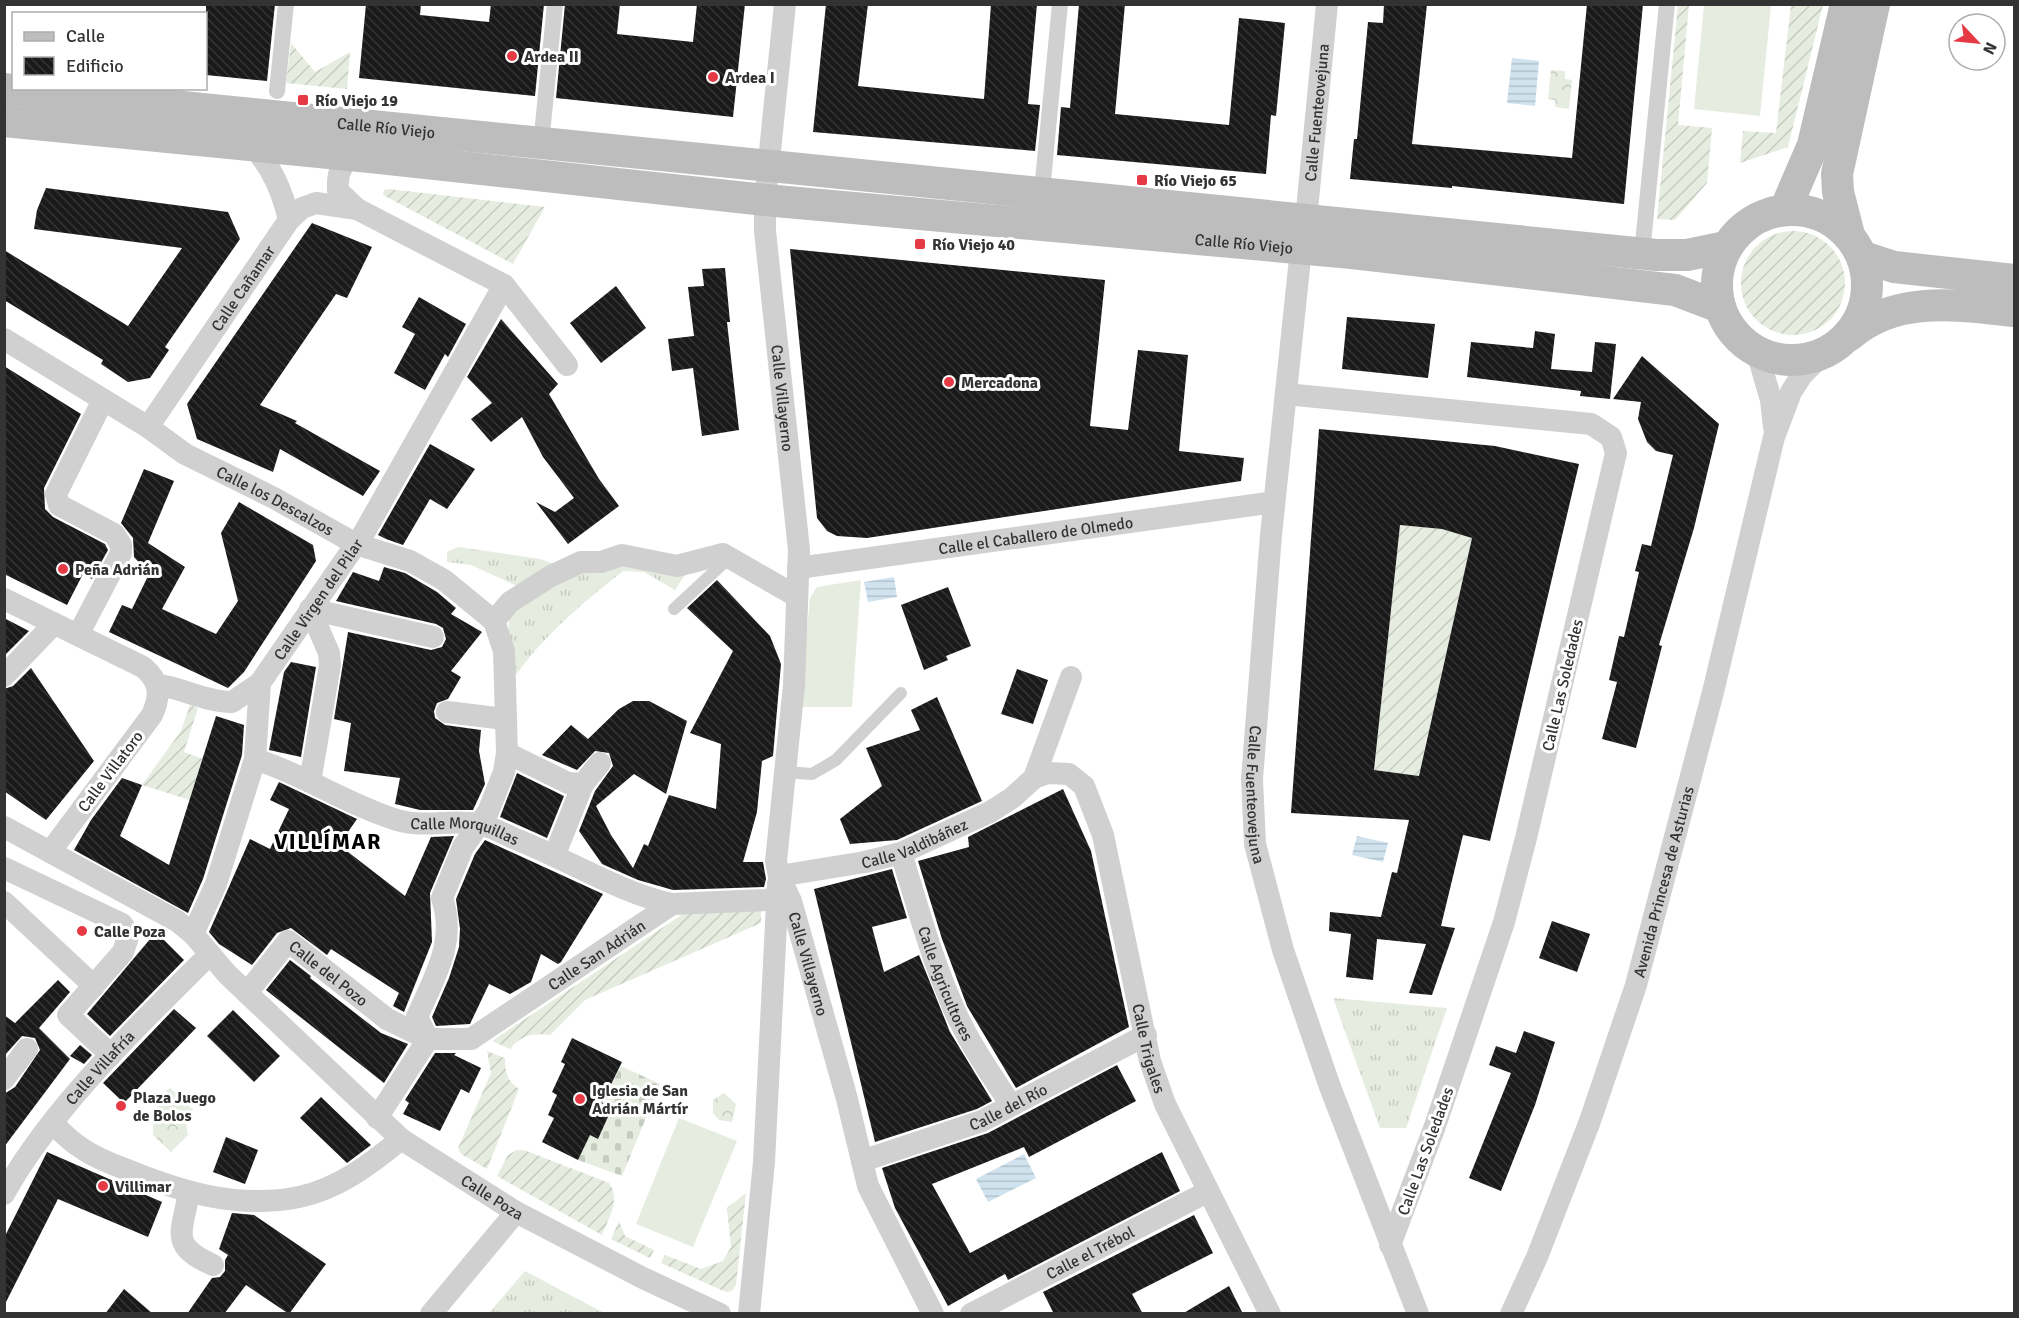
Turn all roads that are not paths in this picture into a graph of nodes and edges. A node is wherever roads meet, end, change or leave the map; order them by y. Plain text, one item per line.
1 (286, 4) edge
2 (555, 4) edge
3 (785, 4) edge
4 (1060, 4) edge
5 (1327, 4) edge
6 (1666, 4) edge
7 (1846, 4) edge
8 (1875, 4) edge
9 (14, 90) edge
10 (278, 91) dead end
11 (4, 121) edge
12 (541, 144) junction
13 (252, 145) junction
14 (353, 155) junction
15 (769, 166) junction
16 (1042, 191) junction
17 (765, 200) junction
18 (357, 209) junction
19 (1785, 210) junction
20 (289, 220) junction
21 (1304, 234) junction
22 (1856, 246) junction
23 (1726, 247) junction
24 (1642, 253) junction
25 (2014, 280) edge
26 (504, 285) junction
27 (1720, 307) junction
28 (2014, 311) edge
29 (1849, 335) junction
30 (4, 339) edge
31 (1757, 352) junction
32 (1823, 354) junction
33 (567, 365) dead end
34 (1286, 394) junction
35 (103, 400) junction
36 (148, 427) junction
37 (1774, 437) junction
38 (1274, 502) junction
39 (356, 544) junction
40 (729, 558) junction
41 (798, 568) junction
42 (796, 596) junction
43 (4, 599) edge
44 (310, 609) junction
45 (674, 609) dead end
46 (494, 621) junction
47 (54, 624) junction
48 (80, 631) junction
49 (433, 637) dead end
50 (4, 676) edge
51 (1071, 676) dead end
52 (260, 683) junction
53 (158, 685) junction
54 (901, 693) dead end
55 (447, 712) dead end
56 (505, 719) junction
57 (507, 753) junction
58 (255, 759) junction
59 (600, 763) dead end
60 (785, 772) junction
61 (1034, 778) junction
62 (310, 782) junction
63 (583, 784) junction
64 (478, 824) junction
65 (4, 827) edge
66 (50, 852) junction
67 (902, 853) junction
68 (555, 854) junction
69 (4, 868) edge
70 (778, 887) junction
71 (4, 902) edge
72 (672, 904) junction
73 (193, 934) junction
74 (210, 954) junction
75 (94, 986) junction
76 (247, 993) junction
77 (1146, 1035) junction
78 (428, 1039) junction
79 (27, 1049) dead end
80 (111, 1055) junction
81 (4, 1079) edge
82 (1011, 1105) junction
83 (377, 1118) junction
84 (53, 1124) junction
85 (401, 1139) junction
86 (862, 1161) junction
87 (6, 1185) edge
88 (184, 1191) junction
89 (1207, 1192) junction
90 (516, 1212) junction
91 (1390, 1245) junction
92 (213, 1265) dead end
93 (431, 1314) edge
94 (720, 1314) edge
95 (749, 1314) edge
96 (933, 1314) edge
97 (971, 1314) edge
98 (1270, 1314) edge
99 (1418, 1314) edge
100 (1511, 1314) edge

1 - 10 street
2 - 12 street
3 - 15 street
4 - 16 street
5 - 21 street, Calle Fuenteovejuna
6 - 24 street
7 - 19 main road
8 - 22 main road
9 - 12 main road, Calle Río Viejo
11 - 13 main road, Calle Río Viejo
12 - 15 main road, Calle Río Viejo
13 - 14 main road, Calle Río Viejo
13 - 20 street
14 - 17 main road, Calle Río Viejo
14 - 18 street, Calle Río Viejo
15 - 16 main road, Calle Río Viejo
15 - 17 street
16 - 21 main road, Calle Río Viejo
17 - 21 main road, Calle Río Viejo
17 - 41 street, Calle Villayerno
18 - 20 street, Calle Río Viejo
18 - 26 street, Calle Río Viejo
19 - 22 main road
19 - 23 main road
20 - 36 street, Calle Cañamar
21 - 24 main road, Calle Río Viejo
21 - 27 main road, Calle Río Viejo
21 - 34 street, Calle Fuenteovejuna
22 - 25 main road
22 - 29 main road
23 - 24 main road, Calle Río Viejo
23 - 27 main road
26 - 33 street, Calle Río Viejo
26 - 39 street, Calle Virgen del Pilar
27 - 31 main road
28 - 29 main road
29 - 32 main road
30 - 35 street, Calle los Descalzos
31 - 32 main road
31 - 37 street, Avenida Princesa de Asturias
32 - 37 street, Avenida Princesa de Asturias
34 - 38 street, Calle Fuenteovejuna
34 - 91 street, Calle Las Soledades
35 - 36 street, Calle los Descalzos
35 - 48 street
36 - 39 street, Calle los Descalzos
37 - 100 street, Avenida Princesa de Asturias
38 - 41 street, Calle el Caballero de Olmedo
38 - 91 street, Calle Fuenteovejuna
39 - 44 street, Calle Virgen del Pilar
39 - 46 street, Calle los Descalzos
40 - 42 street
40 - 45 lane
40 - 46 street
41 - 42 street, Calle Villayerno
42 - 60 street, Calle Villayerno
43 - 47 street
44 - 49 street
44 - 52 street, Calle Virgen del Pilar
44 - 62 street
46 - 56 street
47 - 48 street
47 - 50 street
48 - 53 street
51 - 61 street, Calle Valdibáñez
52 - 53 street
52 - 58 street
53 - 66 street, Calle Villatoro
54 - 60 lane
55 - 56 street
56 - 57 street
57 - 63 street
57 - 64 street
58 - 62 street, Calle Morquillas
58 - 73 street
59 - 63 street
60 - 70 street, Calle Villayerno
61 - 67 street, Calle Valdibáñez
61 - 77 street, Calle Trigales
62 - 64 street, Calle Morquillas
63 - 68 street
64 - 68 street, Calle Morquillas
64 - 78 street
65 - 66 street, Calle Poza
66 - 73 street, Calle Poza
67 - 70 street, Calle Valdibáñez
67 - 82 street, Calle Agricultores
68 - 72 street, Calle Morquillas
69 - 75 street
70 - 72 street
70 - 86 street, Calle Villayerno
70 - 95 street
71 - 75 street
72 - 78 street, Calle San Adrián
73 - 74 street, Calle Poza
74 - 76 street, Calle Poza
74 - 80 street, Calle Villafría
75 - 80 street
76 - 78 street, Calle del Pozo
76 - 83 street, Calle Poza
77 - 82 street, Calle del Río
77 - 89 street, Calle Trigales
78 - 83 street
79 - 81 street
80 - 84 street, Calle Villafría
82 - 86 street, Calle del Río
83 - 85 street, Calle Poza
84 - 87 street, Calle Villafría
84 - 88 street
85 - 88 street
85 - 90 street, Calle Poza
86 - 96 street, Calle Villayerno
88 - 92 street
89 - 97 street, Calle el Trébol
89 - 98 street, Calle Trigales
90 - 93 street
90 - 94 street, Calle Poza
91 - 99 street, Calle Fuenteovejuna

